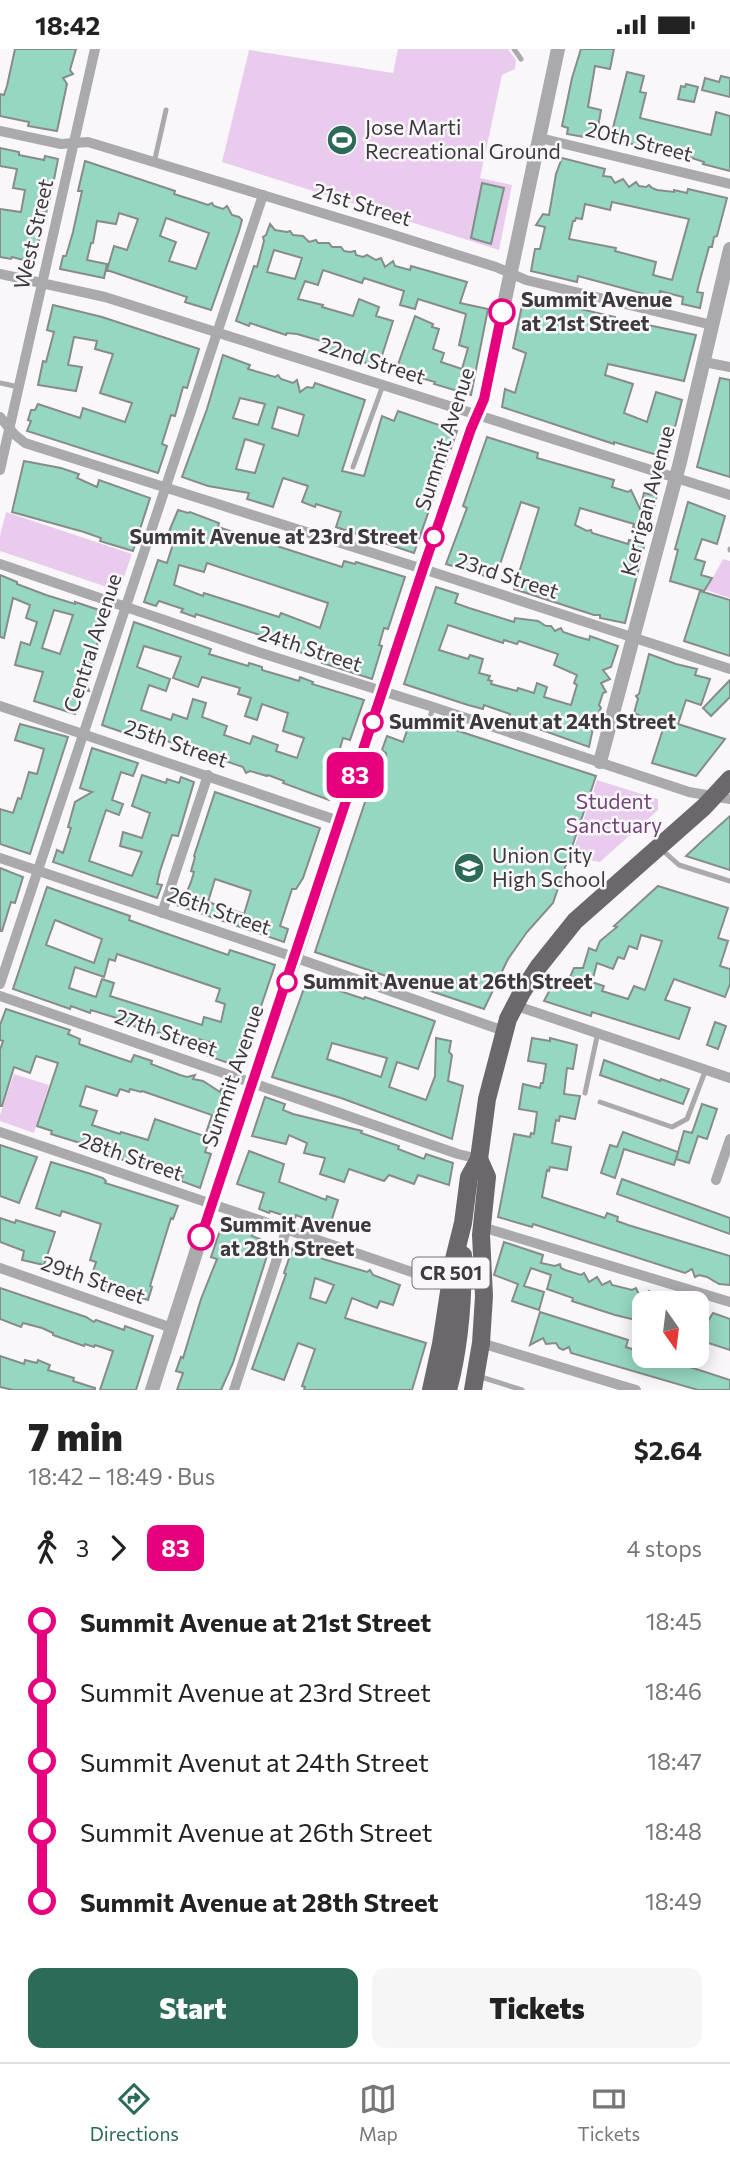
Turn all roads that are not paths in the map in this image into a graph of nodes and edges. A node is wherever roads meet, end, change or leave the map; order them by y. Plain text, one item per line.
1 (95, 49) edge
2 (514, 49) edge
3 (558, 49) edge
4 (522, 59) dead end
5 (166, 110) dead end
6 (0, 131) edge
7 (540, 138) junction
8 (75, 142) junction
9 (154, 163) junction
10 (730, 184) edge
11 (262, 195) junction
12 (730, 249) edge
13 (0, 274) edge
14 (512, 274) junction
15 (42, 282) junction
16 (712, 325) junction
17 (217, 332) junction
18 (704, 362) junction
19 (730, 367) edge
20 (0, 383) edge
21 (383, 384) junction
22 (19, 387) junction
23 (478, 415) junction
24 (0, 417) edge
25 (10, 428) junction
26 (353, 467) dead end
27 (0, 470) edge
28 (676, 478) junction
29 (166, 487) junction
30 (730, 495) edge
31 (0, 564) edge
32 (423, 569) junction
33 (126, 606) junction
34 (634, 638) junction
35 (730, 670) edge
36 (382, 692) junction
37 (0, 706) edge
38 (433, 707) junction
39 (429, 721) dead end
40 (83, 734) junction
41 (363, 750) junction
42 (381, 755) dead end
43 (600, 762) junction
44 (208, 775) junction
45 (730, 779) edge
46 (723, 797) edge
47 (339, 821) junction
48 (659, 846) junction
49 (0, 858) edge
50 (38, 870) junction
51 (730, 881) edge
52 (162, 913) junction
53 (295, 958) junction
54 (0, 984) edge
55 (0, 996) edge
56 (514, 1005) junction
57 (504, 1031) junction
58 (598, 1032) junction
59 (706, 1069) junction
60 (730, 1078) edge
61 (253, 1082) junction
62 (585, 1093) dead end
63 (600, 1102) dead end
64 (0, 1132) edge
65 (730, 1139) edge
66 (479, 1159) junction
67 (716, 1180) dead end
68 (212, 1205) junction
69 (463, 1223) junction
70 (286, 1231) junction
71 (482, 1231) junction
72 (0, 1268) edge
73 (450, 1285) junction
74 (730, 1302) edge
75 (172, 1328) junction
76 (481, 1343) junction
77 (475, 1383) edge
78 (152, 1390) edge
79 (234, 1390) edge
80 (430, 1390) edge
81 (448, 1390) edge
82 (459, 1390) edge
83 (522, 1390) edge
84 (636, 1390) edge

1 - 8 street, West Street
2 - 4 lane
3 - 7 street, Summit Avenue
5 - 9 lane
6 - 8 street, 21st Street
7 - 10 street, 20th Street
7 - 14 street, Summit Avenue
8 - 9 street, 21st Street
8 - 15 street, West Street
9 - 11 street, 21st Street
11 - 14 street, 21st Street
11 - 17 street, Central Avenue
12 - 16 street, Kerrigan Avenue
13 - 15 street, 22nd Street
14 - 16 street, 21st Street
14 - 23 street, Summit Avenue
15 - 17 street, 22nd Street
15 - 22 street, West Street
16 - 18 street, Kerrigan Avenue
17 - 21 street, 22nd Street
17 - 29 street, Central Avenue
18 - 19 street
18 - 28 street, Kerrigan Avenue
20 - 22 lane
21 - 23 street, 22nd Street
21 - 26 lane
22 - 25 street, West Street
23 - 28 street, 22nd Street
23 - 32 street, Summit Avenue
24 - 25 street, 23rd Street
25 - 27 street, West Street
25 - 29 street, 23rd Street
28 - 30 street, 22nd Street
28 - 34 street, Kerrigan Avenue
29 - 32 street, 23rd Street
29 - 33 street, Central Avenue
31 - 33 street, 24th Street
32 - 34 street, 23rd Street
32 - 36 street, Summit Avenue
33 - 36 street, 24th Street
33 - 40 street, Central Avenue
34 - 35 street, 23rd Street
34 - 43 street, Kerrigan Avenue
36 - 38 street, 24th Street
36 - 41 street, Summit Avenue
37 - 40 street, 25th Street
38 - 39 lane
38 - 43 street, 24th Street
40 - 44 street, 25th Street
40 - 50 street, Central Avenue
41 - 42 lane
41 - 47 street, Summit Avenue
43 - 46 street, 24th Street
44 - 47 street, 25th Street
44 - 52 street
45 - 46 main road, CR 501
46 - 48 main road, CR 501
47 - 53 street, Summit Avenue
48 - 51 lane
48 - 56 main road, CR 501
49 - 50 street, 26th Street
50 - 52 street, 26th Street
50 - 54 street, Central Avenue
52 - 53 street, 26th Street
53 - 57 street, 26th Street
53 - 61 street, Summit Avenue
55 - 61 street, 27th Street
56 - 57 main road, CR 501
56 - 58 street
57 - 66 main road, CR 501
58 - 59 street
58 - 62 lane
59 - 60 street
59 - 63 lane
61 - 66 street, 27th Street
61 - 68 street, Summit Avenue
64 - 68 street, 28th Street
65 - 67 street
66 - 69 main road, CR 501
66 - 71 main road, CR 501
68 - 70 street, 28th Street
68 - 75 street, Summit Avenue
69 - 73 main road, CR 501
69 - 81 main road
70 - 73 street, 28th Street
70 - 79 street
71 - 74 street
71 - 76 main road, CR 501
71 - 82 main road
72 - 75 street, 29th Street
73 - 80 main road, CR 501
75 - 78 street, Summit Avenue
76 - 77 main road, CR 501
76 - 84 street
77 - 83 lane

